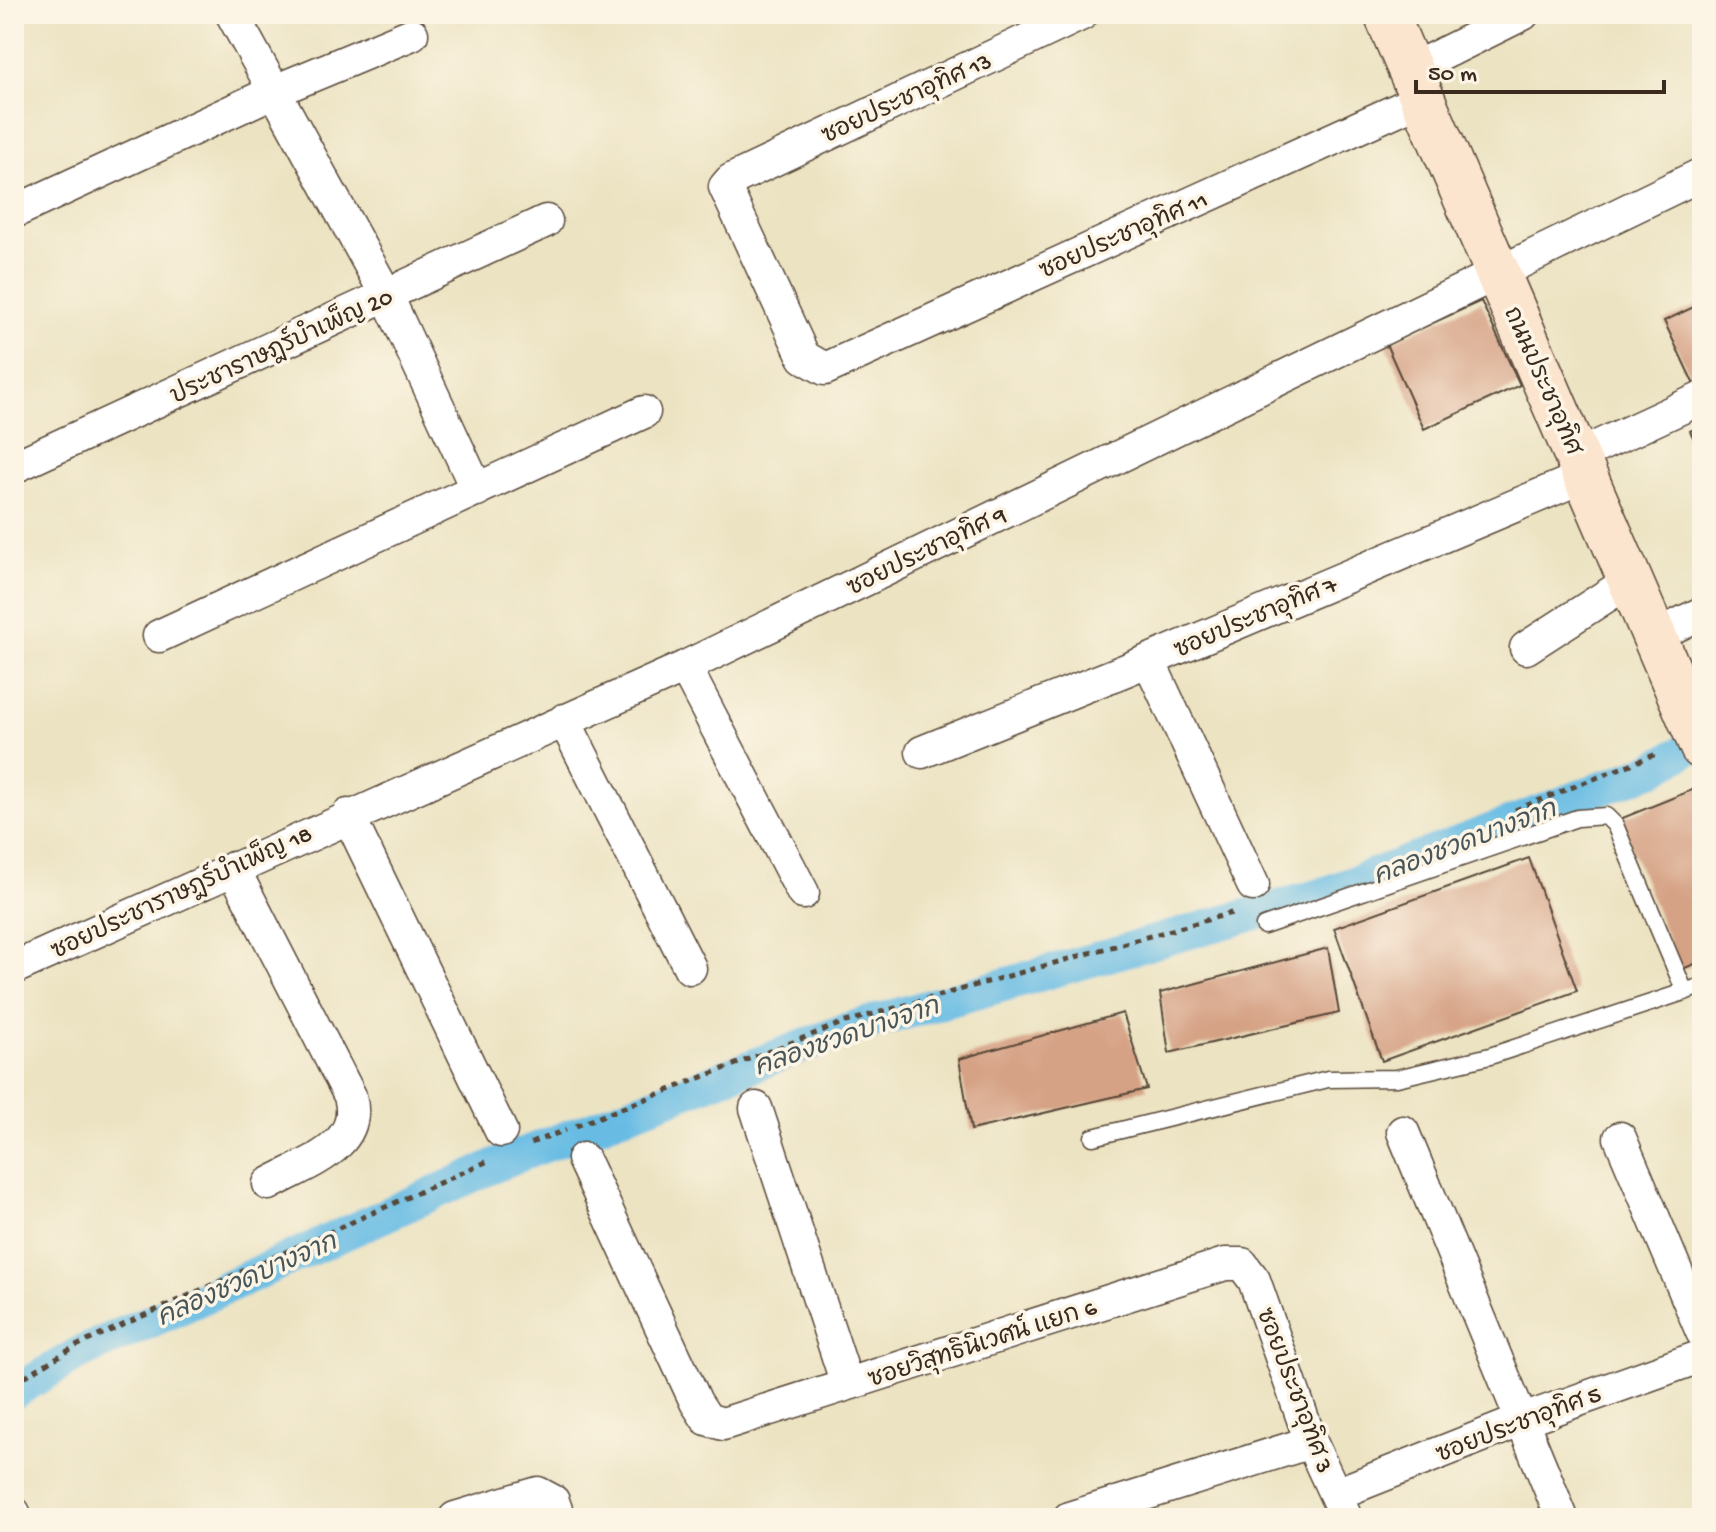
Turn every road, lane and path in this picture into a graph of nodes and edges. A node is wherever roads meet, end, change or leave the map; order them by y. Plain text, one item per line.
1 (232, 14) edge
2 (1082, 14) edge
3 (1386, 14) edge
4 (1523, 14) edge
5 (412, 34) dead end
6 (1417, 84) junction
7 (275, 91) junction
8 (1702, 174) edge
9 (14, 212) edge
10 (546, 221) dead end
11 (1497, 273) junction
12 (387, 296) junction
13 (825, 369) joint
14 (1702, 398) edge
15 (644, 412) dead end
16 (1581, 466) junction
17 (14, 467) edge
18 (477, 490) junction
19 (1631, 580) junction
20 (1702, 613) edge
21 (159, 636) dead end
22 (1655, 636) junction
23 (1526, 648) dead end
24 (1149, 661) junction
25 (685, 667) junction
26 (564, 720) junction
27 (1694, 730) edge
28 (922, 752) dead end
29 (1659, 753) dead end
30 (1513, 811) dead end
31 (348, 815) junction
32 (233, 868) junction
33 (803, 893) dead end
34 (1250, 897) joint
35 (1264, 926) dead end
36 (14, 968) edge
37 (690, 968) dead end
38 (1702, 986) edge
39 (1685, 992) junction
40 (756, 1108) dead end
41 (1403, 1132) dead end
42 (1093, 1137) dead end
43 (1620, 1138) dead end
44 (503, 1146) junction
45 (583, 1159) dead end
46 (269, 1184) dead end
47 (1242, 1264) joint
48 (1702, 1332) edge
49 (1702, 1356) edge
50 (14, 1383) edge
51 (847, 1384) junction
52 (1520, 1421) junction
53 (1311, 1442) junction
54 (1341, 1506) edge
55 (455, 1518) edge
56 (559, 1518) edge
57 (1069, 1518) edge
58 (1562, 1518) edge

1 - 7 street
2 - 13 street, ซอยประชาอุทิศ 13
3 - 6 main road, ถนนประชาอุทิศ
4 - 6 street, ซอยประชาอุทิศ 11
5 - 7 street
6 - 11 main road, ถนนประชาอุทิศ
6 - 13 street, ซอยประชาอุทิศ 11
7 - 9 street
7 - 12 street
8 - 11 street, ซอยประชาอุทิศ 9
10 - 12 street, ประชาราษฎร์บำเพ็ญ 20
11 - 16 main road, ถนนประชาอุทิศ
11 - 25 street, ซอยประชาอุทิศ 9
12 - 17 street, ประชาราษฎร์บำเพ็ญ 20
12 - 18 street
14 - 16 street, ซอยประชาอุทิศ 7
15 - 18 street
16 - 19 main road, ถนนประชาอุทิศ
16 - 24 street, ซอยประชาอุทิศ 7
18 - 21 street
19 - 22 main road, ถนนประชาอุทิศ
19 - 23 street
20 - 22 street
22 - 27 main road, ถนนประชาอุทิศ
24 - 28 street, ซอยประชาอุทิศ 7
24 - 34 street
25 - 26 street, ซอยประชาอุทิศ 9
25 - 33 street
26 - 31 street, ซอยประชาอุทิศ 9
26 - 37 street
29 - 30 path
31 - 32 street, ซอยประชาราษฎร์บำเพ็ญ 18
31 - 44 street
32 - 36 street, ซอยประชาราษฎร์บำเพ็ญ 18
32 - 46 street
34 - 44 path
35 - 39 lane
38 - 39 lane
39 - 42 lane
40 - 51 street
41 - 52 street
43 - 48 street
44 - 50 path
45 - 51 street, ซอยวิสุทธินิเวศน์ แยก 6
47 - 51 street, ซอยวิสุทธินิเวศน์ แยก 6
47 - 53 street, ซอยประชาอุทิศ 3
49 - 52 street, ซอยประชาอุทิศ 5
52 - 54 street, ซอยประชาอุทิศ 5
52 - 58 street
53 - 54 street, ซอยประชาอุทิศ 3
53 - 57 street
55 - 56 street

